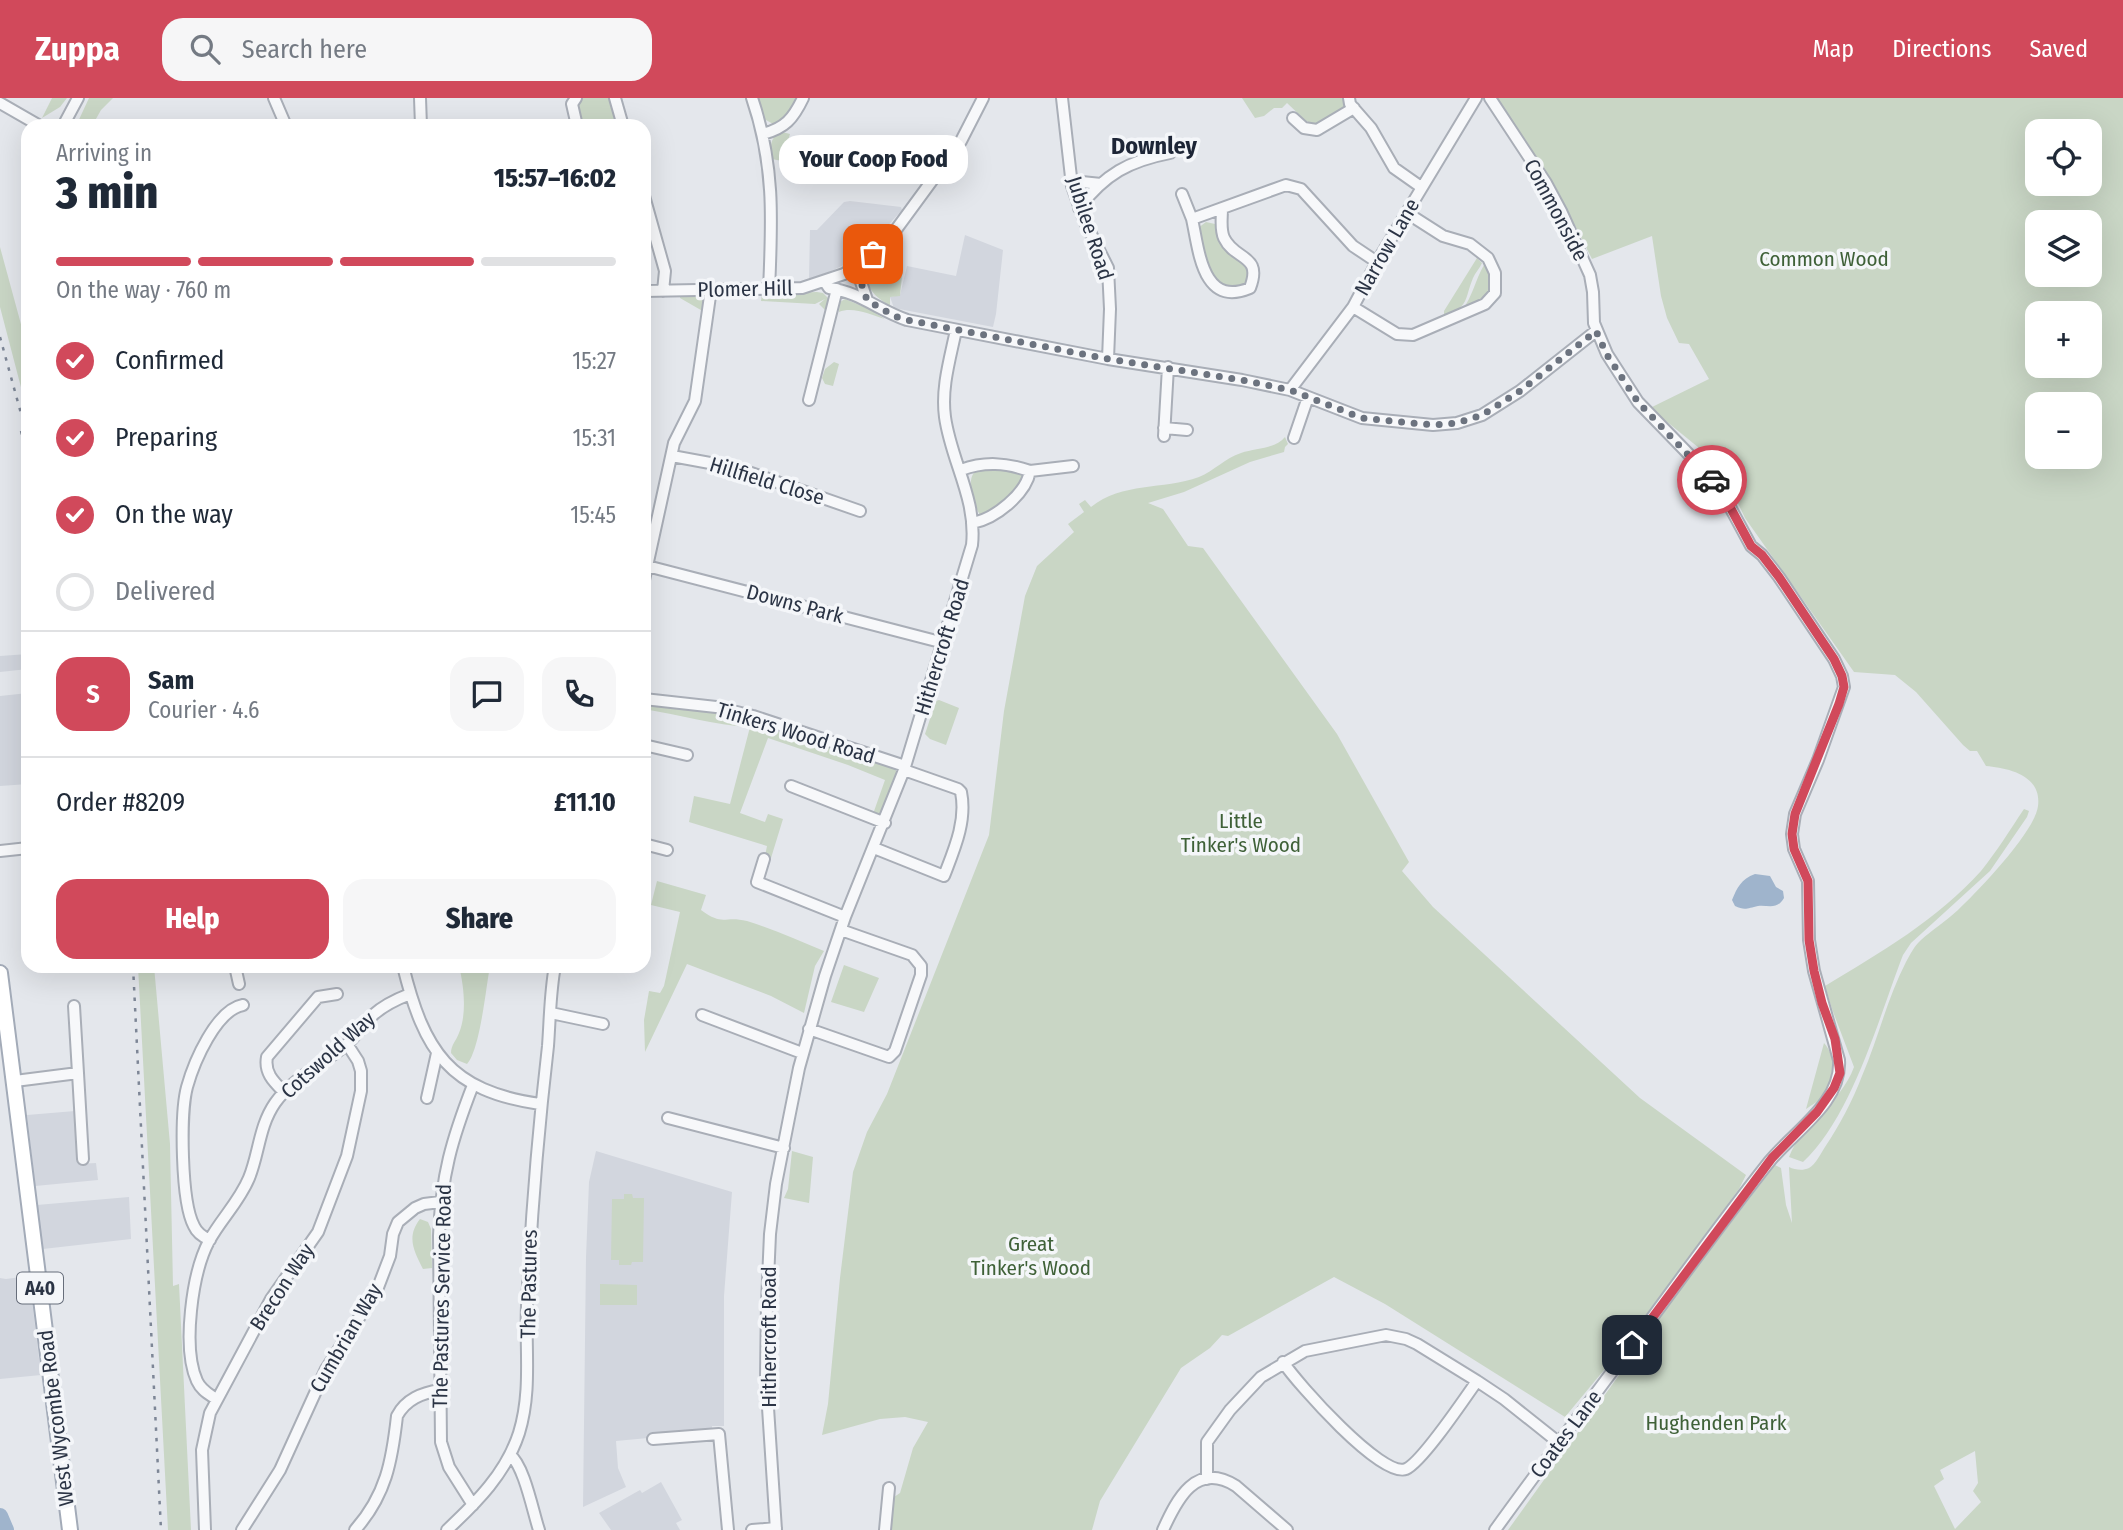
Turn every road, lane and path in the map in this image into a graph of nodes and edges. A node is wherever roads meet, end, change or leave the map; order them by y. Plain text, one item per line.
1 (78, 98) edge
2 (274, 98) edge
3 (421, 98) edge
4 (576, 98) edge
5 (615, 98) edge
6 (752, 98) edge
7 (803, 98) edge
8 (983, 98) edge
9 (1062, 98) edge
10 (1476, 98) edge
11 (1490, 98) edge
12 (0, 103) edge
13 (1352, 103) edge
14 (1293, 118) dead end
15 (28, 119) edge
16 (67, 119) edge
17 (283, 119) edge
18 (421, 119) edge
19 (576, 119) edge
20 (621, 119) edge
21 (763, 134) junction
22 (1170, 153) dead end
23 (1072, 181) junction
24 (1101, 184) junction
25 (1421, 187) junction
26 (1182, 194) dead end
27 (1079, 208) junction
28 (1222, 209) junction
29 (1407, 213) junction
30 (1192, 219) junction
31 (651, 220) edge
32 (1377, 262) junction
33 (860, 264) junction
34 (825, 282) junction
35 (711, 289) junction
36 (837, 289) junction
37 (769, 290) junction
38 (651, 291) edge
39 (663, 291) junction
40 (867, 300) junction
41 (1353, 307) junction
42 (956, 330) junction
43 (1596, 331) junction
44 (1108, 359) junction
45 (1168, 367) junction
46 (1290, 390) junction
47 (1308, 397) junction
48 (809, 400) dead end
49 (1187, 430) dead end
50 (1294, 438) dead end
51 (672, 456) junction
52 (1073, 466) dead end
53 (961, 470) junction
54 (1030, 471) junction
55 (860, 511) dead end
56 (972, 523) junction
57 (651, 548) edge
58 (651, 567) edge
59 (944, 643) junction
60 (651, 700) edge
61 (651, 747) edge
62 (687, 755) dead end
63 (905, 768) junction
64 (792, 786) dead end
65 (885, 823) junction
66 (651, 846) edge
67 (874, 848) junction
68 (21, 849) edge
69 (667, 850) dead end
70 (0, 851) edge
71 (764, 859) dead end
72 (845, 917) junction
73 (841, 930) junction
74 (237, 973) edge
75 (405, 973) edge
76 (554, 973) edge
77 (0, 974) edge
78 (239, 984) dead end
79 (337, 993) dead end
80 (410, 993) junction
81 (243, 1005) dead end
82 (74, 1006) dead end
83 (551, 1013) junction
84 (702, 1015) dead end
85 (603, 1024) dead end
86 (809, 1029) junction
87 (347, 1044) junction
88 (5, 1047) edge
89 (437, 1053) junction
90 (802, 1053) junction
91 (78, 1073) junction
92 (15, 1081) junction
93 (473, 1084) junction
94 (284, 1092) junction
95 (427, 1098) dead end
96 (540, 1104) junction
97 (668, 1118) dead end
98 (784, 1148) junction
99 (83, 1159) dead end
100 (440, 1202) junction
101 (210, 1240) junction
102 (1283, 1362) junction
103 (1477, 1381) junction
104 (440, 1390) junction
105 (216, 1399) junction
106 (653, 1439) dead end
107 (1558, 1442) junction
108 (510, 1455) junction
109 (1208, 1479) junction
110 (889, 1488) dead end
111 (473, 1505) junction
112 (776, 1529) edge
113 (69, 1530) edge
114 (205, 1530) edge
115 (242, 1530) edge
116 (355, 1530) edge
117 (447, 1530) edge
118 (539, 1530) edge
119 (728, 1530) edge
120 (752, 1530) edge
121 (885, 1530) edge
122 (1163, 1530) edge
123 (1287, 1530) edge
124 (1495, 1530) edge

1 - 16 street
2 - 17 street
3 - 18 street
4 - 19 street
5 - 20 street
6 - 21 street
7 - 21 street
8 - 33 street, Plomer Hill
9 - 23 street, Jubilee Road
10 - 25 street, Narrow Lane
11 - 43 street, Commonside
12 - 15 street
13 - 14 street
13 - 25 street
21 - 37 street
22 - 24 street
23 - 24 street
23 - 27 street, Jubilee Road
24 - 27 street
25 - 29 street, Narrow Lane
26 - 30 street
27 - 44 street, Jubilee Road
28 - 30 street
28 - 30 street
28 - 32 street
29 - 32 street, Narrow Lane
29 - 41 street
31 - 39 street
32 - 41 street, Narrow Lane
33 - 34 street, Plomer Hill
33 - 40 street
34 - 36 street
34 - 37 street, Plomer Hill
35 - 37 street, Plomer Hill
35 - 39 street, Plomer Hill
35 - 51 street
36 - 40 street
36 - 48 street
38 - 39 street, Plomer Hill
40 - 42 street
41 - 46 street, Narrow Lane
42 - 44 street
42 - 53 street, Hithercroft Road
43 - 47 street
43 - 107 street, Coates Lane
44 - 45 street
45 - 46 street
45 - 49 street
46 - 47 street
47 - 50 street
51 - 55 street, Hillfield Close
51 - 57 street
52 - 54 street
53 - 54 street
53 - 56 street, Hithercroft Road
54 - 56 street
56 - 59 street, Hithercroft Road
58 - 59 street, Downs Park
59 - 63 street, Hithercroft Road
60 - 63 street, Tinkers Wood Road
61 - 62 street
63 - 65 street, Hithercroft Road
63 - 67 street
64 - 65 street
65 - 67 street, Hithercroft Road
66 - 69 street
67 - 72 street, Hithercroft Road
68 - 70 street
71 - 72 street
72 - 73 street, Hithercroft Road
73 - 86 street, Hithercroft Road
73 - 86 street
74 - 78 street
75 - 80 street
76 - 83 street, The Pastures
77 - 88 main road, West Wycombe Road / A40
79 - 94 street
80 - 87 street, Cotswold Way
80 - 89 street
81 - 101 street
82 - 91 street
83 - 85 street
83 - 96 street, The Pastures
84 - 90 street
86 - 90 street, Hithercroft Road
87 - 94 street, Cotswold Way
87 - 105 street, Brecon Way
88 - 92 main road, West Wycombe Road / A40
89 - 93 street
89 - 95 street
90 - 98 street, Hithercroft Road
91 - 92 street
91 - 99 street
92 - 113 main road, West Wycombe Road / A40
93 - 96 street
93 - 100 street, The Pastures Service Road
94 - 101 street, Cotswold Way
96 - 108 street, The Pastures
97 - 98 street
98 - 112 street, Hithercroft Road
100 - 104 street, The Pastures Service Road
100 - 115 street, Cumbrian Way
101 - 105 street, Cotswold Way
102 - 103 street
102 - 103 street
102 - 109 street
103 - 107 street
104 - 111 street, The Pastures Service Road
104 - 116 street
105 - 114 street, Brecon Way
106 - 119 street
107 - 124 street, Coates Lane
108 - 111 street, The Pastures
108 - 118 street
109 - 122 street
109 - 123 street
110 - 121 street
111 - 117 street, The Pastures
112 - 120 street

